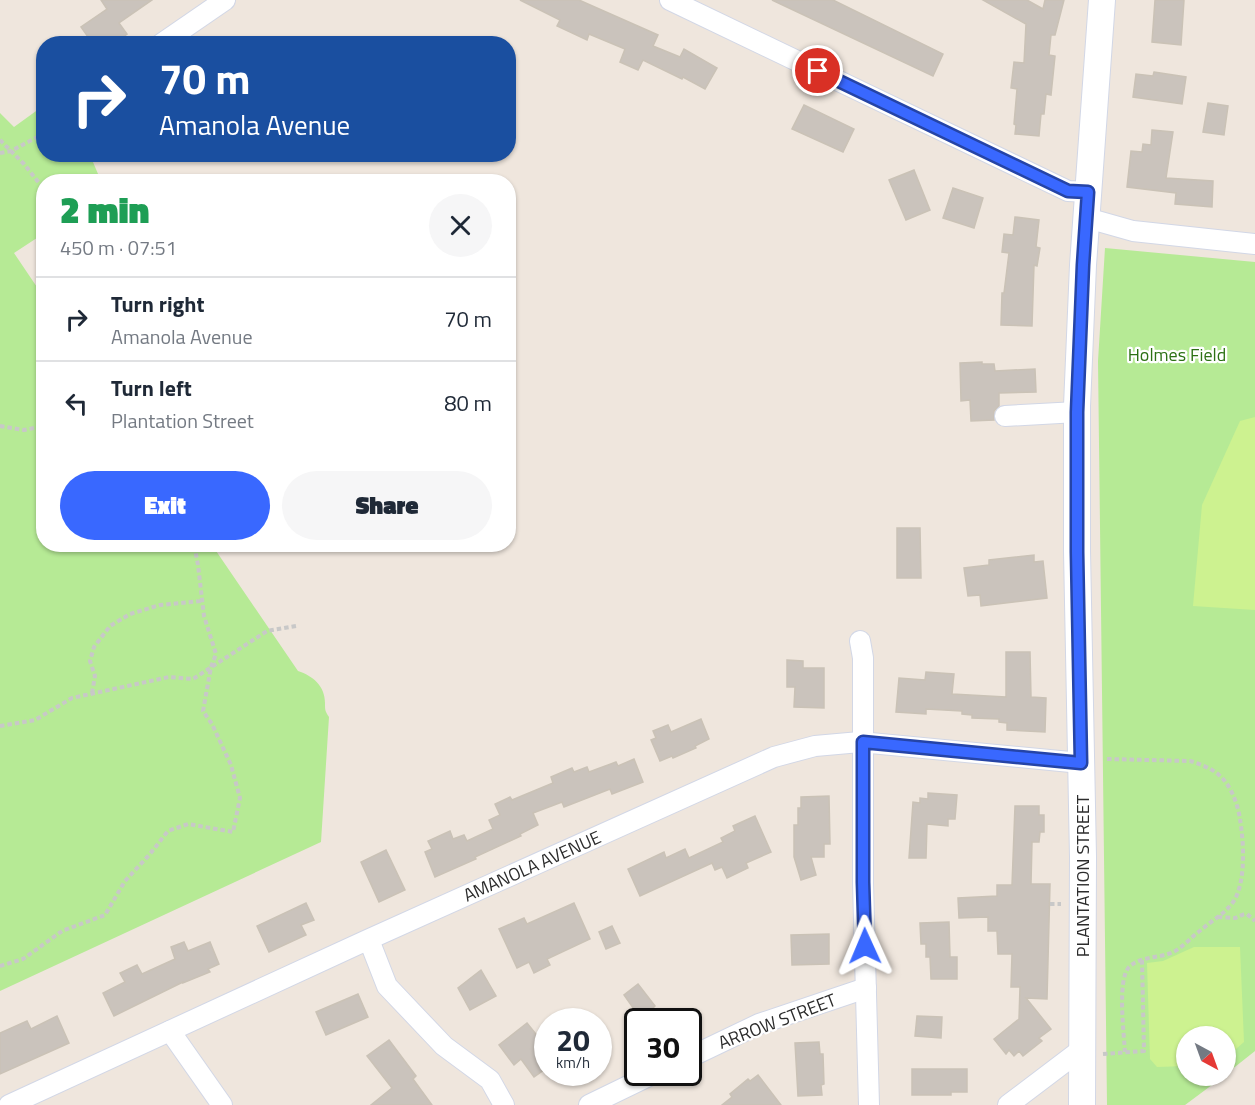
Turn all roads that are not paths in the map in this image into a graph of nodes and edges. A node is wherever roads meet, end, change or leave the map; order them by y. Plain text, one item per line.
1 (225, 0) edge
2 (670, 0) edge
3 (1102, 0) edge
4 (172, 36) edge
5 (1088, 192) junction
6 (1087, 218) junction
7 (1255, 244) edge
8 (1077, 412) junction
9 (1005, 416) dead end
10 (860, 640) dead end
11 (863, 742) junction
12 (1081, 763) junction
13 (369, 940) junction
14 (866, 988) junction
15 (170, 1031) junction
16 (702, 1051) edge
17 (1093, 1051) junction
18 (628, 1086) edge
19 (9, 1105) edge
20 (222, 1105) edge
21 (504, 1105) edge
22 (589, 1105) edge
23 (869, 1105) edge
24 (1008, 1105) edge
25 (1082, 1105) edge

1 - 4 street
2 - 5 street
3 - 5 street, PLANTATION STREET
5 - 6 street, PLANTATION STREET
6 - 7 street
6 - 8 street, PLANTATION STREET
8 - 9 street
8 - 12 street, PLANTATION STREET
10 - 11 street
11 - 12 street, AMANOLA AVENUE
11 - 13 street, AMANOLA AVENUE
11 - 14 street
12 - 17 street, PLANTATION STREET
13 - 15 street, AMANOLA AVENUE
13 - 21 street
14 - 16 street, ARROW STREET
14 - 23 street
15 - 19 street, AMANOLA AVENUE
15 - 20 street
17 - 24 street
17 - 25 street, PLANTATION STREET
18 - 22 street

